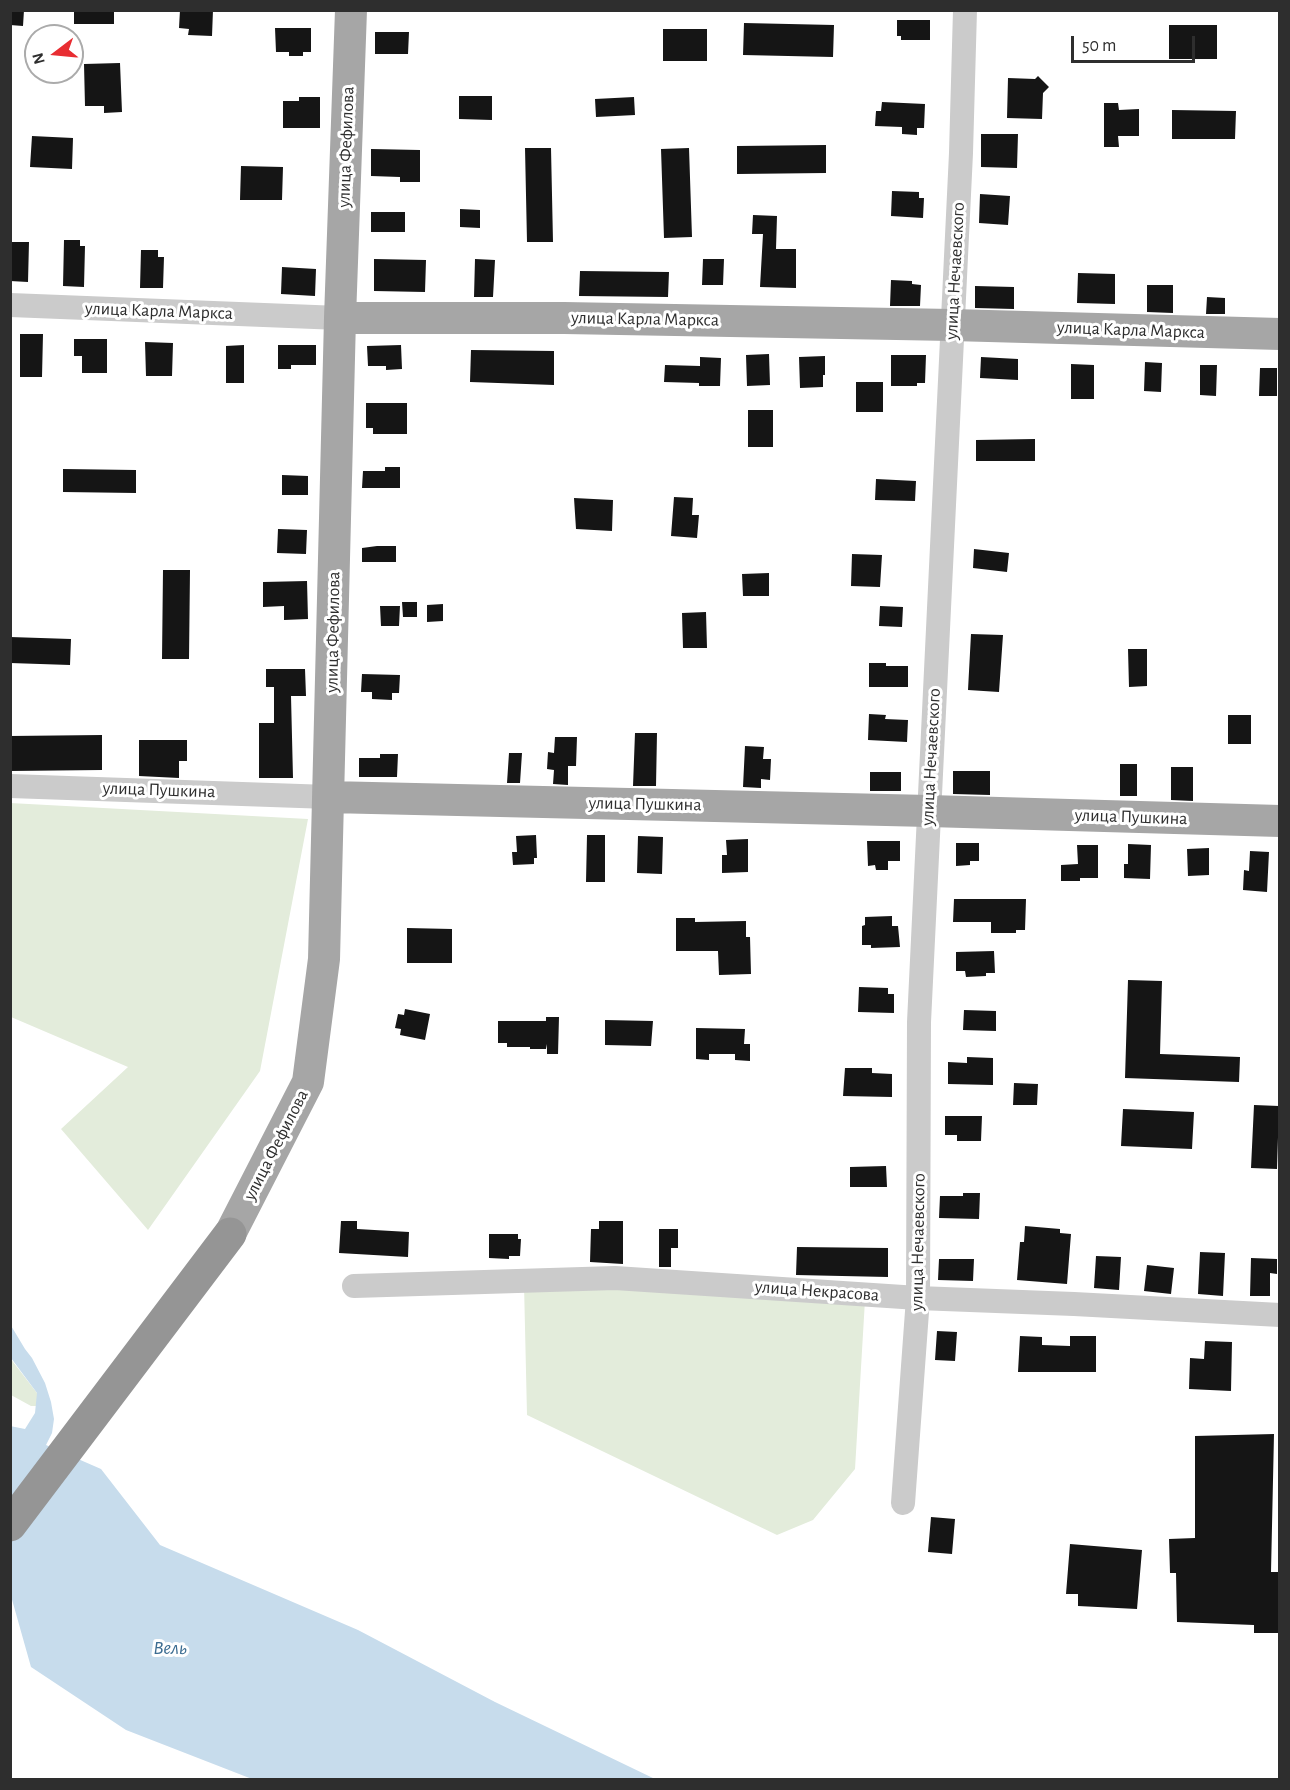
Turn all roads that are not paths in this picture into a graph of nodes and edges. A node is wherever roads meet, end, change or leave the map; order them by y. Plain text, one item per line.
1 (351, 10) edge
2 (965, 10) edge
3 (10, 305) edge
4 (340, 318) junction
5 (952, 325) junction
6 (1280, 334) edge
7 (10, 786) edge
8 (329, 797) junction
9 (929, 811) junction
10 (1280, 821) edge
11 (230, 1234) joint
12 (354, 1286) dead end
13 (918, 1298) junction
14 (1280, 1316) edge
15 (903, 1503) dead end
16 (10, 1525) edge

1 - 4 main road, улица Фефилова
2 - 5 street, улица Нечаевского
3 - 4 street, улица Карла Маркса
4 - 5 main road, улица Карла Маркса
4 - 8 main road, улица Фефилова
5 - 6 main road, улица Карла Маркса
5 - 9 street, улица Нечаевского
7 - 8 street, улица Пушкина
8 - 9 main road, улица Пушкина
8 - 11 main road, улица Фефилова
9 - 10 main road, улица Пушкина
9 - 13 street, улица Нечаевского
11 - 16 highway
12 - 13 street, улица Некрасова
13 - 14 street, улица Некрасова
13 - 15 street, улица Нечаевского

